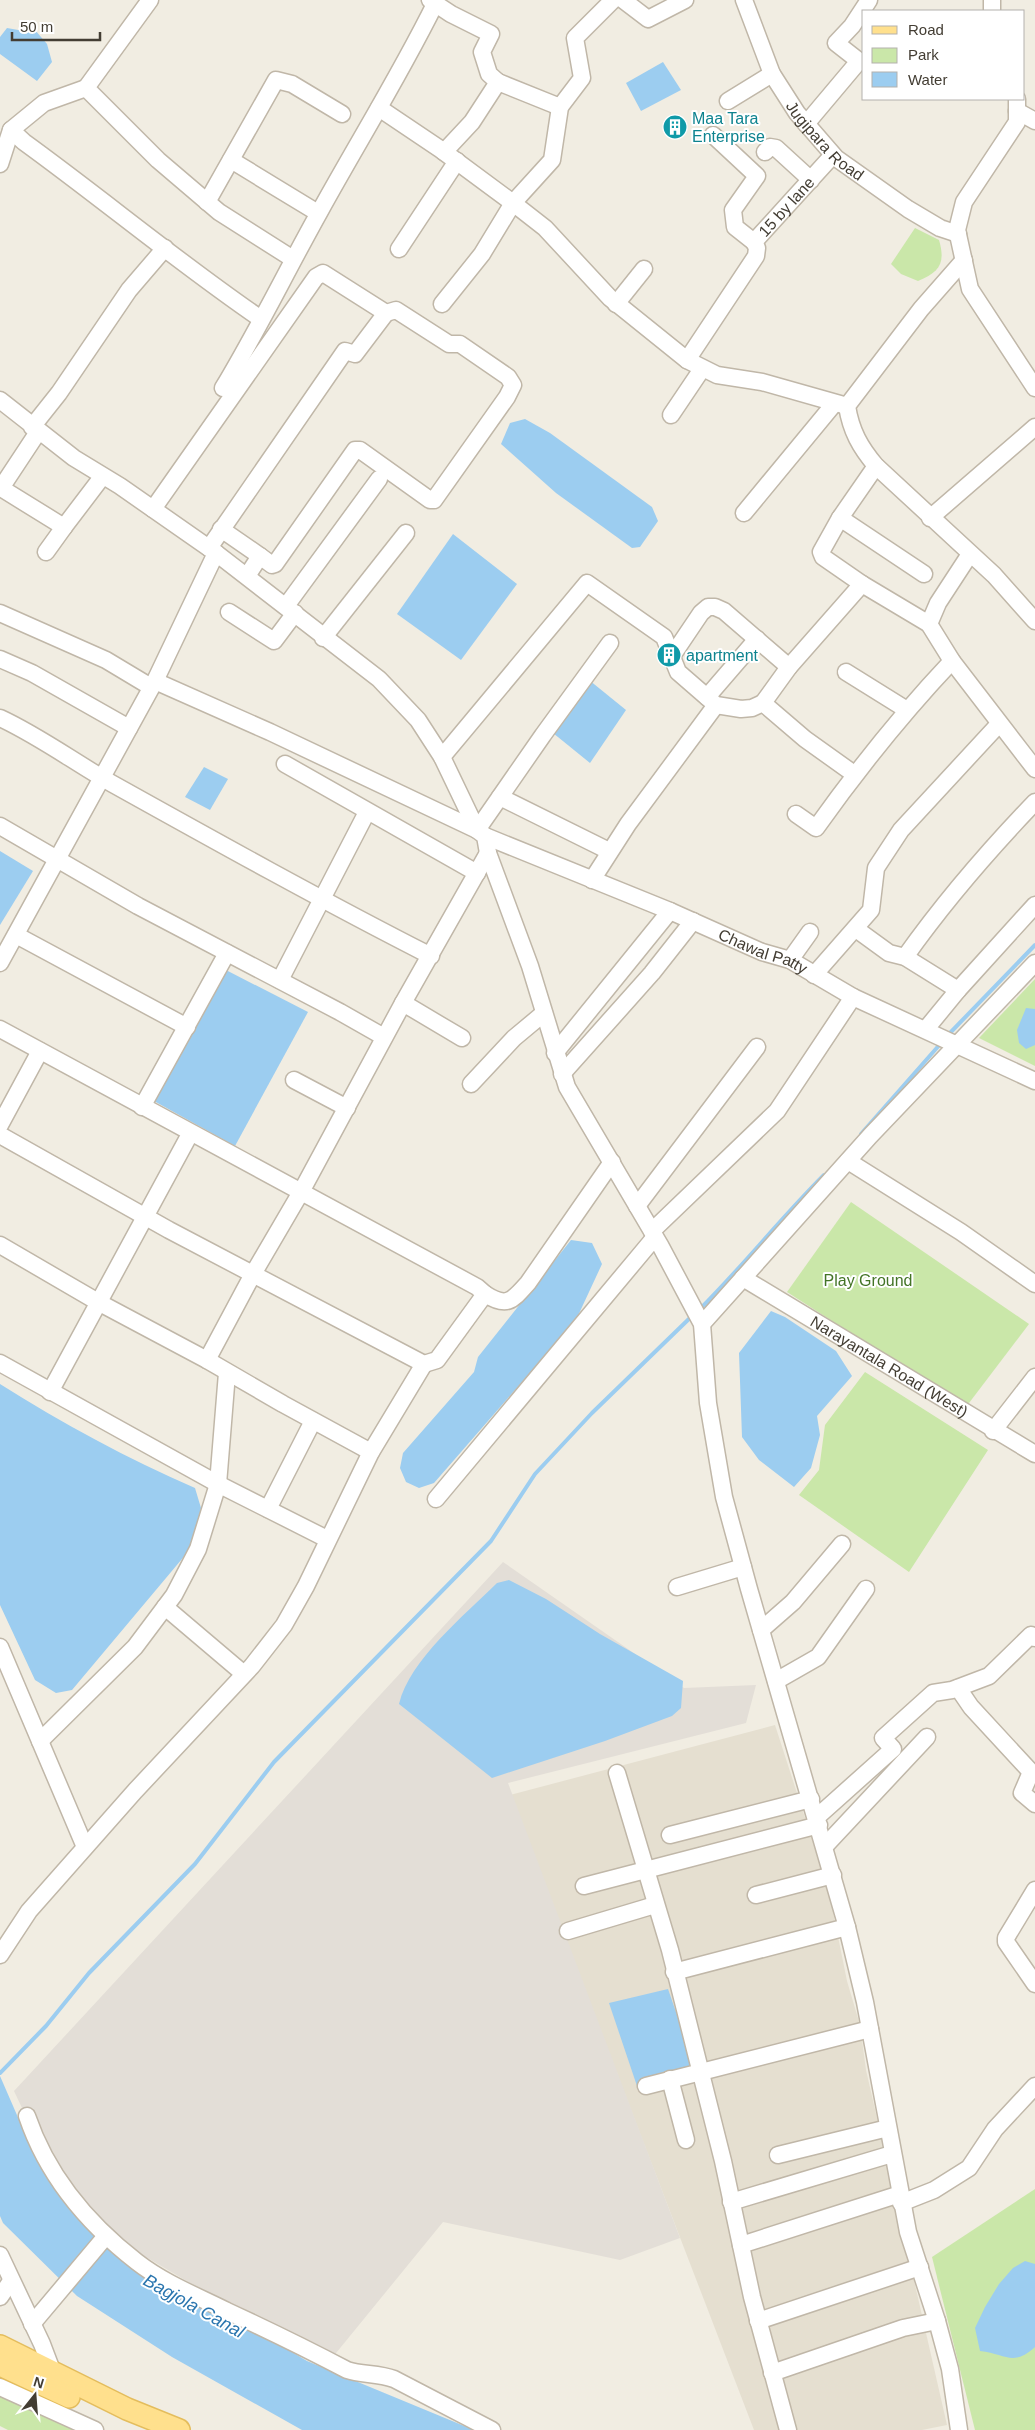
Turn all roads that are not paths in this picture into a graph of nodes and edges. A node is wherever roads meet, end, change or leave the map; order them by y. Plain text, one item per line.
1 (150, 0) edge
2 (613, 0) edge
3 (623, 0) edge
4 (685, 0) edge
5 (744, 0) edge
6 (433, 2) edge
7 (862, 11) edge
8 (772, 74) junction
9 (498, 82) junction
10 (86, 88) junction
11 (728, 101) dead end
12 (1017, 105) edge
13 (560, 107) junction
14 (379, 108) junction
15 (342, 114) dead end
16 (1035, 121) edge
17 (806, 124) junction
18 (11, 130) junction
19 (713, 135) dead end
20 (444, 152) junction
21 (765, 152) dead end
22 (833, 155) junction
23 (231, 160) junction
24 (457, 161) junction
25 (0, 164) edge
26 (811, 180) junction
27 (207, 202) junction
28 (513, 203) junction
29 (318, 213) junction
30 (958, 234) junction
31 (754, 242) junction
32 (165, 248) junction
33 (399, 249) dead end
34 (293, 260) junction
35 (964, 260) junction
36 (644, 269) dead end
37 (442, 304) dead end
38 (616, 304) junction
39 (386, 313) junction
40 (261, 319) junction
41 (687, 360) junction
42 (702, 369) junction
43 (222, 388) dead end
44 (1035, 388) edge
45 (0, 400) edge
46 (840, 405) junction
47 (671, 415) dead end
48 (1035, 427) edge
49 (35, 429) junction
50 (876, 466) junction
51 (102, 477) junction
52 (379, 479) dead end
53 (152, 509) junction
54 (744, 513) dead end
55 (840, 518) junction
56 (930, 518) junction
57 (64, 527) junction
58 (221, 529) junction
59 (406, 533) dead end
60 (212, 550) junction
61 (46, 552) dead end
62 (970, 554) junction
63 (260, 556) junction
64 (924, 574) dead end
65 (247, 576) junction
66 (862, 584) junction
67 (290, 609) junction
68 (229, 612) dead end
69 (0, 613) edge
70 (1035, 621) edge
71 (929, 624) junction
72 (323, 638) junction
73 (757, 639) junction
74 (610, 643) dead end
75 (672, 656) junction
76 (0, 659) edge
77 (952, 661) junction
78 (789, 667) junction
79 (846, 672) dead end
80 (153, 684) junction
81 (712, 701) junction
82 (763, 703) junction
83 (907, 710) junction
84 (0, 718) edge
85 (999, 724) junction
86 (129, 728) junction
87 (442, 757) junction
88 (1032, 759) edge
89 (285, 764) dead end
90 (854, 774) junction
91 (101, 778) junction
92 (500, 797) junction
93 (1035, 802) edge
94 (367, 812) junction
95 (796, 814) dead end
96 (0, 826) edge
97 (481, 833) junction
98 (609, 850) junction
99 (488, 853) junction
100 (58, 859) junction
101 (477, 873) junction
102 (592, 880) junction
103 (321, 899) junction
104 (1035, 905) edge
105 (670, 910) junction
106 (693, 921) junction
107 (856, 929) junction
108 (810, 932) dead end
109 (16, 935) junction
110 (227, 952) junction
111 (431, 956) junction
112 (905, 957) junction
113 (790, 960) junction
114 (0, 963) edge
115 (1035, 963) edge
116 (814, 975) junction
117 (280, 980) junction
118 (958, 990) junction
119 (852, 997) junction
120 (403, 1003) junction
121 (544, 1014) junction
122 (187, 1028) junction
123 (0, 1029) edge
124 (930, 1031) junction
125 (384, 1037) junction
126 (462, 1038) dead end
127 (958, 1044) junction
128 (757, 1047) dead end
129 (40, 1051) junction
130 (555, 1053) junction
131 (562, 1074) junction
132 (294, 1080) dead end
133 (1035, 1082) edge
134 (471, 1084) dead end
135 (142, 1107) junction
136 (346, 1108) junction
137 (0, 1124) edge
138 (0, 1134) edge
139 (190, 1134) junction
140 (848, 1161) junction
141 (612, 1162) junction
142 (302, 1192) junction
143 (637, 1206) junction
144 (145, 1216) junction
145 (654, 1234) junction
146 (0, 1245) edge
147 (253, 1274) junction
148 (743, 1278) junction
149 (1035, 1284) edge
150 (485, 1294) junction
151 (98, 1302) junction
152 (702, 1324) junction
153 (207, 1360) junction
154 (0, 1363) edge
155 (424, 1364) junction
156 (227, 1373) junction
157 (1035, 1376) edge
158 (50, 1392) junction
159 (313, 1421) junction
160 (993, 1431) junction
161 (371, 1452) junction
162 (1035, 1454) edge
163 (218, 1484) junction
164 (436, 1499) dead end
165 (268, 1508) junction
166 (327, 1539) junction
167 (842, 1544) dead end
168 (743, 1567) junction
169 (677, 1586) dead end
170 (866, 1589) dead end
171 (166, 1607) junction
172 (761, 1630) junction
173 (1035, 1638) edge
174 (0, 1647) edge
175 (244, 1674) junction
176 (776, 1681) junction
177 (958, 1688) junction
178 (927, 1737) dead end
179 (40, 1741) junction
180 (617, 1773) dead end
181 (811, 1799) junction
182 (1035, 1804) edge
183 (818, 1821) junction
184 (670, 1834) dead end
185 (825, 1846) junction
186 (85, 1847) junction
187 (645, 1870) junction
188 (833, 1875) junction
189 (584, 1886) dead end
190 (1035, 1890) edge
191 (756, 1895) dead end
192 (655, 1905) junction
193 (847, 1927) junction
194 (568, 1931) dead end
195 (2, 1946) edge
196 (1030, 1964) edge
197 (674, 1972) junction
198 (1035, 1984) edge
199 (870, 2029) junction
200 (700, 2071) junction
201 (670, 2079) junction
202 (646, 2086) dead end
203 (1035, 2086) edge
204 (27, 2116) dead end
205 (888, 2128) junction
206 (686, 2140) dead end
207 (892, 2154) junction
208 (778, 2155) dead end
209 (900, 2198) junction
210 (731, 2202) junction
211 (106, 2236) junction
212 (741, 2245) junction
213 (0, 2255) edge
214 (920, 2267) junction
215 (11, 2281) junction
216 (0, 2297) edge
217 (758, 2321) junction
218 (937, 2321) junction
219 (32, 2324) junction
220 (0, 2346) edge
221 (0, 2365) edge
222 (772, 2373) junction
223 (52, 2381) junction
224 (0, 2387) edge
225 (96, 2430) edge
226 (142, 2430) edge
227 (179, 2430) edge
228 (492, 2430) edge
229 (788, 2430) edge
230 (959, 2430) edge

1 - 10 street
2 - 13 street
3 - 4 street
5 - 8 street, Jugipara Road
6 - 9 street
6 - 14 street
7 - 17 street
8 - 11 street
8 - 17 street, Jugipara Road
9 - 13 street
9 - 20 street
10 - 18 street
10 - 27 street
12 - 16 street
12 - 30 street
13 - 28 street
14 - 20 street
14 - 29 street
15 - 23 street
17 - 22 street, Jugipara Road
18 - 25 street
18 - 32 street
19 - 31 street, 15 by lane
20 - 24 street
21 - 26 street
22 - 26 street, 15 by lane
22 - 30 street, Jugipara Road
23 - 27 street
23 - 29 street
24 - 28 street
24 - 33 street
26 - 31 street, 15 by lane
27 - 34 street
28 - 37 street
28 - 38 street
29 - 34 street
30 - 35 street
31 - 41 street
32 - 40 street
32 - 49 street
34 - 40 street
35 - 44 street
35 - 46 street
36 - 38 street
38 - 41 street
39 - 53 street
39 - 58 street
39 - 63 street
40 - 43 street
41 - 42 street
42 - 46 street
42 - 47 street
45 - 49 street
46 - 50 street
46 - 54 street
48 - 56 street
49 - 51 street
49 - 57 street
50 - 55 street
50 - 56 street
51 - 53 street
51 - 57 street
52 - 67 street
53 - 60 street
55 - 64 street
55 - 66 street
56 - 62 street
57 - 61 street
58 - 60 street
58 - 63 street
59 - 72 street
60 - 65 street
60 - 80 street
62 - 70 street
62 - 71 street
63 - 65 street
65 - 67 street
66 - 71 street
66 - 78 street
67 - 68 street
67 - 72 street
69 - 80 street, Chawal Patty
71 - 77 street
72 - 87 street
73 - 75 street
73 - 78 street
73 - 81 street
74 - 92 street
75 - 81 street
75 - 87 street
76 - 86 street
77 - 83 street
77 - 85 street
78 - 82 street
79 - 83 street
80 - 86 street
80 - 97 street, Chawal Patty
81 - 82 street
81 - 98 street
82 - 90 street
83 - 90 street
84 - 91 street
85 - 88 street
85 - 107 street
86 - 91 street
87 - 97 street
89 - 94 street
90 - 95 street
91 - 100 street
91 - 103 street
92 - 97 street
92 - 98 street
93 - 112 street
94 - 101 street
94 - 103 street
96 - 100 street
97 - 99 street
97 - 102 street, Chawal Patty
98 - 102 street
99 - 101 street
99 - 121 street
100 - 109 street
100 - 110 street
101 - 111 street
102 - 105 street, Chawal Patty
103 - 111 street
103 - 117 street
104 - 118 street
105 - 106 street, Chawal Patty
105 - 130 street
106 - 113 street, Chawal Patty
106 - 131 street
107 - 112 street
107 - 116 street
108 - 113 street
109 - 114 street
109 - 122 street
110 - 117 street
110 - 122 street
111 - 120 street
112 - 118 street
113 - 116 street, Chawal Patty
115 - 127 street
116 - 119 street, Chawal Patty
117 - 125 street
118 - 124 street
119 - 124 street, Chawal Patty
119 - 145 street
120 - 125 street
120 - 126 street
121 - 130 street
121 - 134 street
122 - 135 street
123 - 129 street
124 - 127 street, Chawal Patty
125 - 136 street
127 - 133 street, Chawal Patty
127 - 140 street
128 - 143 street
129 - 135 street
129 - 137 street
130 - 131 street
131 - 141 street
132 - 136 street
135 - 139 street
136 - 142 street
138 - 144 street
139 - 142 street
139 - 144 street
140 - 148 street
140 - 149 street
141 - 143 street
141 - 150 street
142 - 147 street
142 - 150 street
143 - 145 street
144 - 147 street
144 - 151 street
145 - 152 street
145 - 164 street
146 - 151 street
147 - 153 street
147 - 155 street
148 - 152 street
148 - 160 street, Narayantala Road (West)
150 - 155 street
151 - 153 street
151 - 158 street
152 - 168 street
153 - 156 street
154 - 158 street
155 - 161 street
156 - 159 street
156 - 163 street
157 - 160 street
158 - 163 street
159 - 161 street
159 - 165 street
160 - 162 street, Narayantala Road (West)
161 - 166 street
163 - 165 street
163 - 171 street
165 - 166 street
166 - 175 street
167 - 172 street
168 - 169 street
168 - 172 street
170 - 176 street
171 - 175 street
171 - 179 street
172 - 176 street
173 - 177 street
174 - 179 street
175 - 186 street
176 - 181 street
177 - 182 street
177 - 183 street
178 - 185 street
179 - 186 street
180 - 187 street
181 - 183 street
181 - 184 street
183 - 185 street
183 - 187 street
185 - 188 street
186 - 195 street
187 - 189 street
187 - 192 street
188 - 191 street
188 - 193 street
190 - 196 street
192 - 194 street
192 - 197 street
193 - 197 street
193 - 199 street
196 - 198 street
197 - 200 street
199 - 200 street
199 - 205 street
200 - 201 street
200 - 210 street
201 - 202 street
201 - 206 street
203 - 209 street
204 - 211 street
205 - 207 street
205 - 208 street
207 - 209 street
207 - 210 street
209 - 212 street
209 - 214 street
210 - 212 street
211 - 219 street
211 - 228 street
212 - 217 street
213 - 215 street
214 - 217 street
214 - 218 street
215 - 216 street
215 - 219 street
217 - 222 street
218 - 222 street
218 - 230 street
219 - 223 street
220 - 223 main road
221 - 223 main road
222 - 229 street
223 - 226 main road
223 - 227 main road
224 - 225 street

